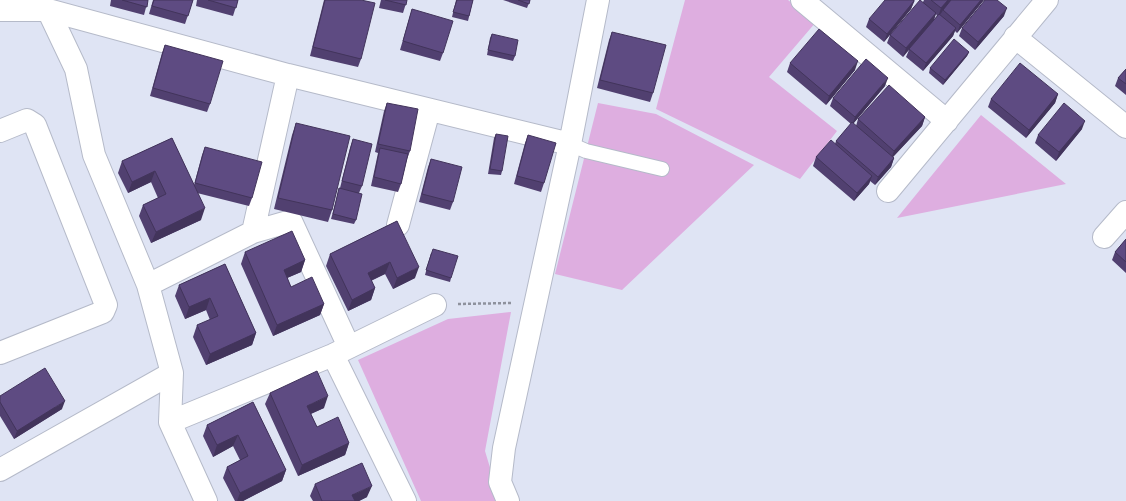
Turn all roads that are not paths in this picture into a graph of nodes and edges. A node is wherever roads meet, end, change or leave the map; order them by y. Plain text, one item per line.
1 (598, 0) edge
2 (802, 0) edge
3 (1040, 2) edge
4 (0, 10) edge
5 (48, 10) junction
6 (1015, 37) junction
7 (288, 75) junction
8 (429, 110) junction
9 (947, 121) junction
10 (1126, 127) edge
11 (0, 132) edge
12 (570, 144) junction
13 (662, 169) dead end
14 (888, 191) dead end
15 (1126, 212) edge
16 (398, 225) edge
17 (252, 232) junction
18 (1104, 237) dead end
19 (148, 285) junction
20 (435, 305) road end
21 (341, 351) junction
22 (0, 353) edge
23 (172, 373) junction
24 (170, 422) junction
25 (0, 470) edge
26 (206, 501) edge
27 (405, 501) edge
28 (508, 501) edge

1 - 12 street
2 - 9 street
3 - 6 street
4 - 5 street
5 - 7 street
5 - 19 street
6 - 9 street
6 - 10 street
7 - 8 street
7 - 17 street
8 - 12 street
8 - 16 street
9 - 14 street
11 - 22 street
12 - 13 lane
12 - 28 street
15 - 18 street
17 - 19 street
17 - 21 street
19 - 23 street
20 - 21 street
21 - 24 street
21 - 27 street
23 - 24 street
23 - 25 street
24 - 26 street

